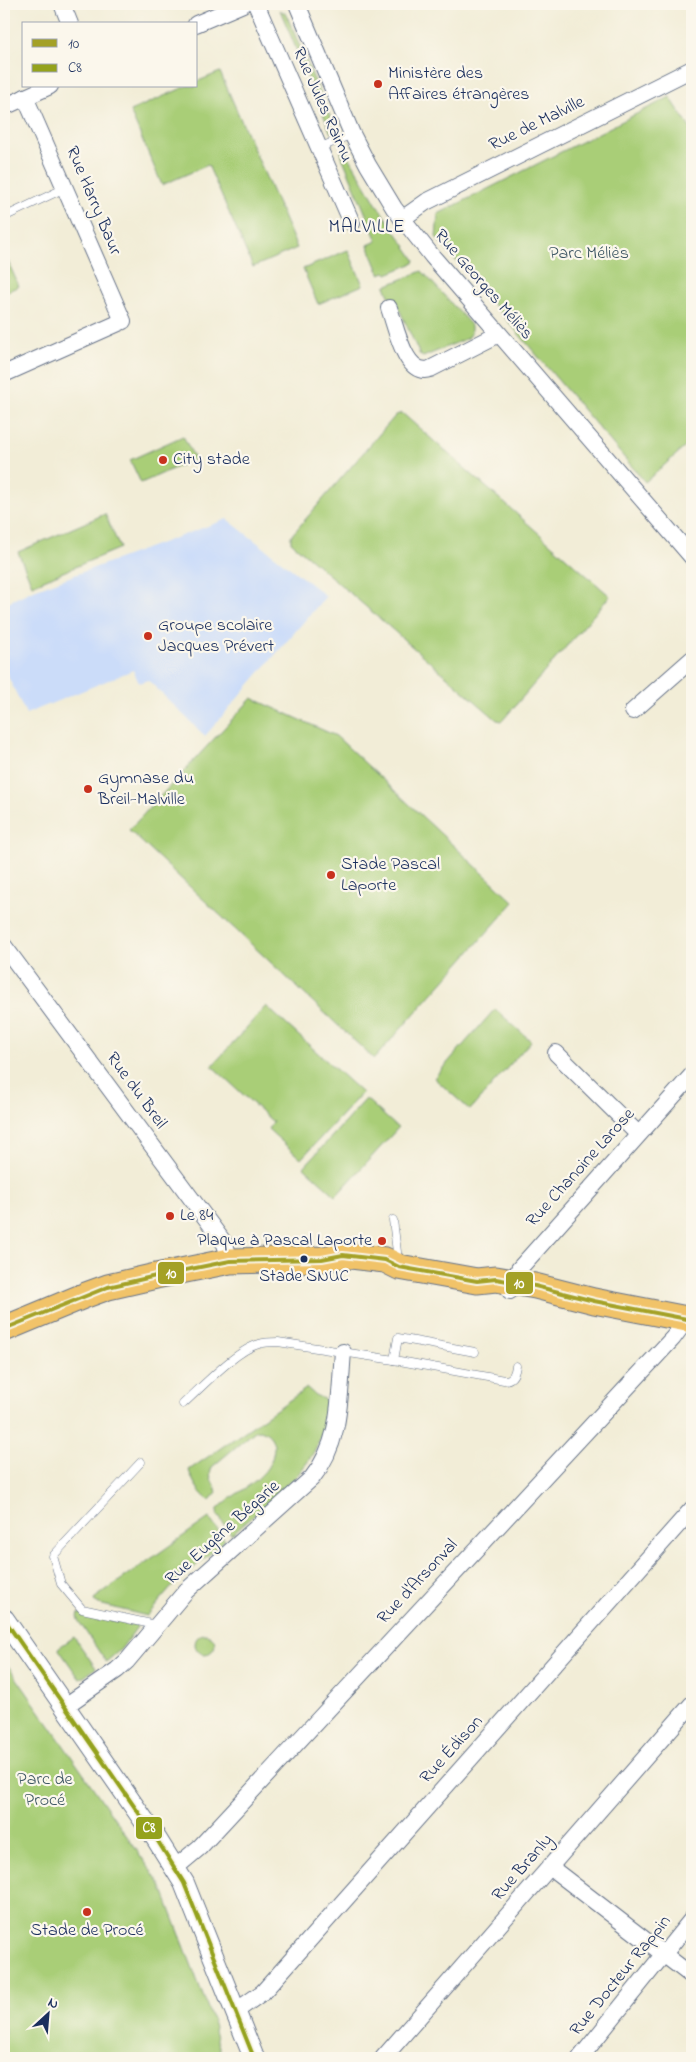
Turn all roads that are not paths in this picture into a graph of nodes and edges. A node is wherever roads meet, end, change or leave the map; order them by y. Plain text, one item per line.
1 (62, 4) edge
2 (243, 4) edge
3 (256, 4) edge
4 (297, 4) edge
5 (69, 22) edge
6 (198, 23) edge
7 (692, 69) edge
8 (46, 88) edge
9 (25, 98) junction
10 (4, 107) edge
11 (352, 134) junction
12 (319, 148) junction
13 (66, 187) junction
14 (4, 217) edge
15 (402, 219) junction
16 (352, 223) dead end
17 (389, 308) dead end
18 (499, 334) junction
19 (4, 374) edge
20 (687, 540) edge
21 (692, 557) edge
22 (692, 658) edge
23 (633, 711) dead end
24 (4, 946) edge
25 (556, 1053) dead end
26 (692, 1075) edge
27 (638, 1134) junction
28 (393, 1220) dead end
29 (230, 1261) junction
30 (398, 1267) junction
31 (512, 1287) junction
32 (689, 1319) edge
33 (6, 1323) edge
34 (344, 1352) junction
35 (475, 1352) dead end
36 (394, 1360) junction
37 (516, 1366) dead end
38 (183, 1404) dead end
39 (141, 1462) dead end
40 (692, 1509) edge
41 (4, 1619) edge
42 (156, 1625) junction
43 (692, 1704) edge
44 (64, 1707) junction
45 (550, 1867) junction
46 (175, 1868) junction
47 (692, 1919) edge
48 (664, 1954) junction
49 (692, 1976) edge
50 (236, 2012) junction
51 (254, 2058) edge
52 (383, 2058) edge
53 (580, 2058) edge

1 - 5 street
2 - 6 street
3 - 12 street, Rue Jules Raimu
4 - 11 street, Rue Georges Méliès
7 - 15 street, Rue de Malville
8 - 9 street
9 - 10 street
9 - 13 street, Rue Harry Baur
11 - 12 lane
11 - 15 street, Rue Georges Méliès
12 - 16 street, Rue Jules Raimu
13 - 14 lane
13 - 19 street, Rue Harry Baur
15 - 18 street, Rue Georges Méliès
17 - 18 street
18 - 20 street, Rue Georges Méliès
20 - 21 street, Rue Georges Méliès
22 - 23 street
24 - 29 street, Rue du Breil
25 - 27 street
26 - 27 street, Rue Chanoine Larose
27 - 31 street, Rue Chanoine Larose
28 - 30 lane
29 - 30 main road
29 - 33 main road
30 - 31 main road
31 - 32 main road
32 - 46 street, Rue d'Arsonval
34 - 36 lane
34 - 38 lane
34 - 42 street, Rue Eugène Bégarie
35 - 36 lane
36 - 37 lane
39 - 42 lane
40 - 50 street, Rue Édison
41 - 44 street
42 - 44 street, Rue Eugène Bégarie
43 - 45 street, Rue Branly
44 - 46 street
45 - 48 street
45 - 52 street, Rue Branly
46 - 50 street
47 - 48 street, Rue Docteur Rappin
48 - 49 street
48 - 53 street, Rue Docteur Rappin
50 - 51 street

